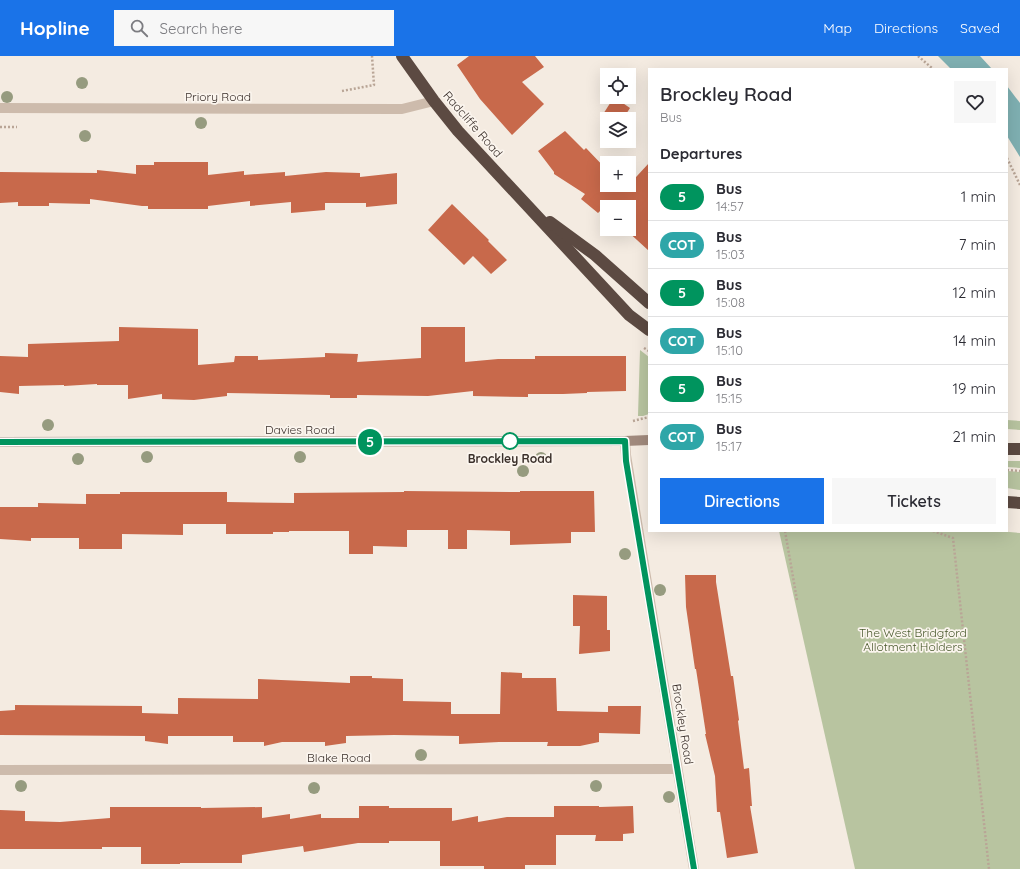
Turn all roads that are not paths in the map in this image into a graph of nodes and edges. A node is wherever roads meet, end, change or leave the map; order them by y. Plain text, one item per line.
1 (402, 56) edge
2 (434, 101) junction
3 (0, 108) edge
4 (528, 206) junction
5 (648, 302) edge
6 (648, 329) edge
7 (648, 440) edge
8 (625, 441) junction
9 (0, 442) edge
10 (1008, 449) edge
11 (1020, 449) edge
12 (1008, 502) edge
13 (1020, 503) edge
14 (0, 770) edge
15 (677, 770) junction
16 (694, 869) edge

1 - 2 highway, Radcliffe Road
2 - 3 street, Priory Road
2 - 4 highway, Radcliffe Road
4 - 5 highway, Radcliffe Road
4 - 6 highway, Radcliffe Road
7 - 8 street, Davies Road
8 - 9 street, Davies Road
8 - 15 street, Brockley Road
10 - 11 highway
12 - 13 highway
14 - 15 street, Blake Road
15 - 16 street, Brockley Road

